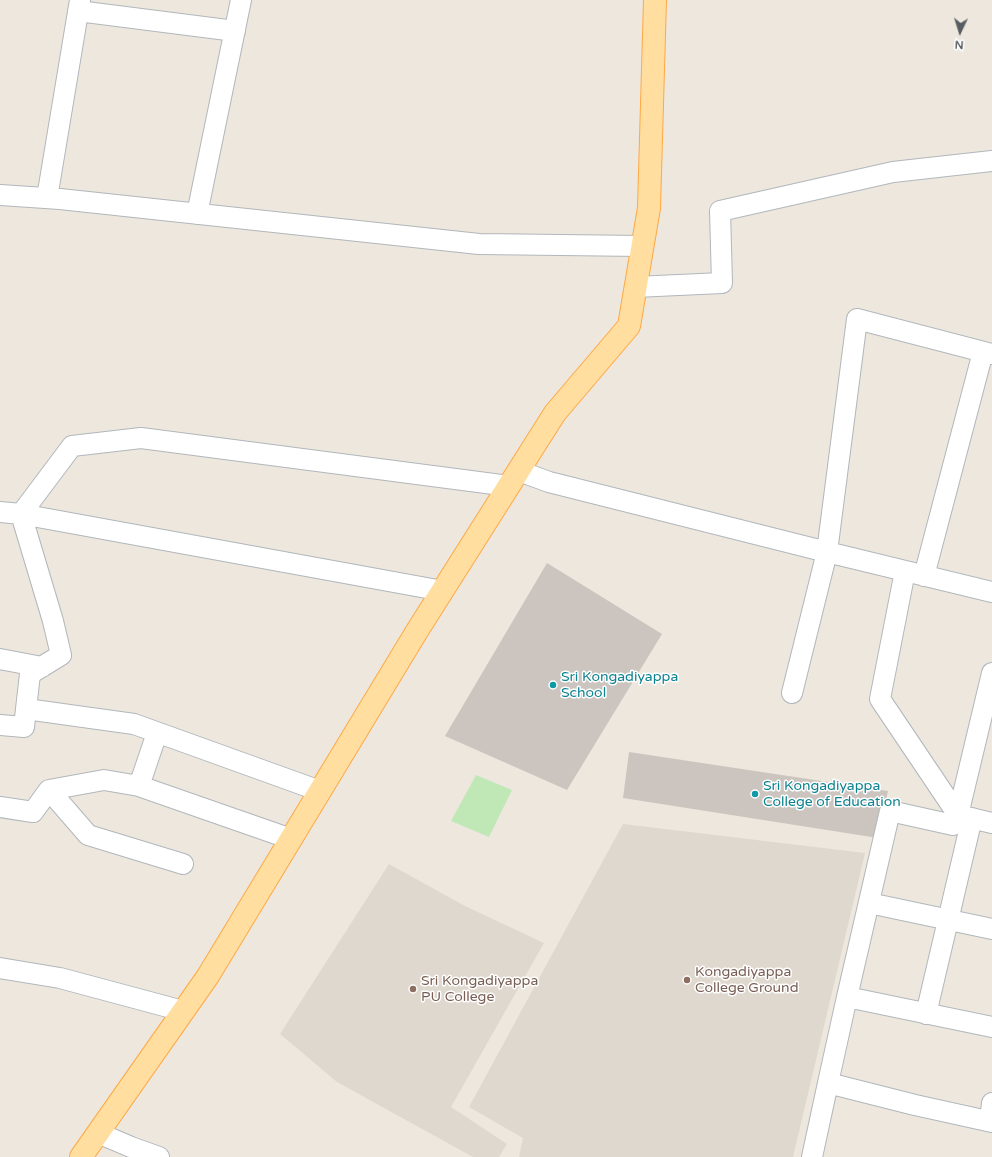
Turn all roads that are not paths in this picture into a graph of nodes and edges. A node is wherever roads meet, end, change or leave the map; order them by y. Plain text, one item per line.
1 (241, 0) edge
2 (655, 0) edge
3 (79, 5) edge
4 (235, 30) junction
5 (992, 161) edge
6 (0, 195) edge
7 (46, 198) junction
8 (197, 214) junction
9 (642, 246) junction
10 (635, 287) junction
11 (987, 353) edge
12 (514, 478) junction
13 (0, 512) edge
14 (20, 514) junction
15 (827, 552) junction
16 (905, 571) junction
17 (924, 576) junction
18 (443, 590) junction
19 (992, 592) edge
20 (0, 659) edge
21 (42, 666) junction
22 (992, 673) edge
23 (792, 693) dead end
24 (26, 709) junction
25 (0, 725) edge
26 (157, 733) junction
27 (139, 786) junction
28 (49, 790) junction
29 (320, 791) junction
30 (0, 807) edge
31 (965, 816) junction
32 (992, 823) edge
33 (291, 839) junction
34 (183, 864) dead end
35 (869, 903) junction
36 (948, 920) junction
37 (992, 929) edge
38 (0, 968) edge
39 (847, 997) junction
40 (183, 1011) junction
41 (926, 1014) junction
42 (992, 1027) edge
43 (828, 1083) junction
44 (991, 1115) edge
45 (98, 1133) junction
46 (81, 1157) edge
47 (159, 1157) edge
48 (812, 1157) edge

1 - 4 street
2 - 9 main road
3 - 4 street
3 - 7 street
4 - 8 street
5 - 10 street
6 - 7 street
7 - 8 street
8 - 9 street
9 - 10 main road
10 - 12 main road
11 - 15 street
11 - 17 street
12 - 14 street
12 - 15 street
12 - 18 main road
13 - 14 street
14 - 18 street
14 - 21 street
15 - 16 street
15 - 23 street
16 - 17 street
16 - 31 street
17 - 19 street
18 - 29 main road
20 - 21 street
21 - 24 street
22 - 31 street
24 - 25 street
24 - 26 street
26 - 27 street
26 - 29 street
27 - 28 street
27 - 33 street
28 - 30 street
28 - 34 street
29 - 33 main road
31 - 32 street
31 - 35 street
31 - 36 street
33 - 40 main road
35 - 36 street
35 - 39 street
36 - 37 street
36 - 41 street
38 - 40 street
39 - 41 street
39 - 43 street
40 - 45 main road
41 - 42 street
43 - 44 street
43 - 48 street
45 - 46 main road
45 - 47 street

